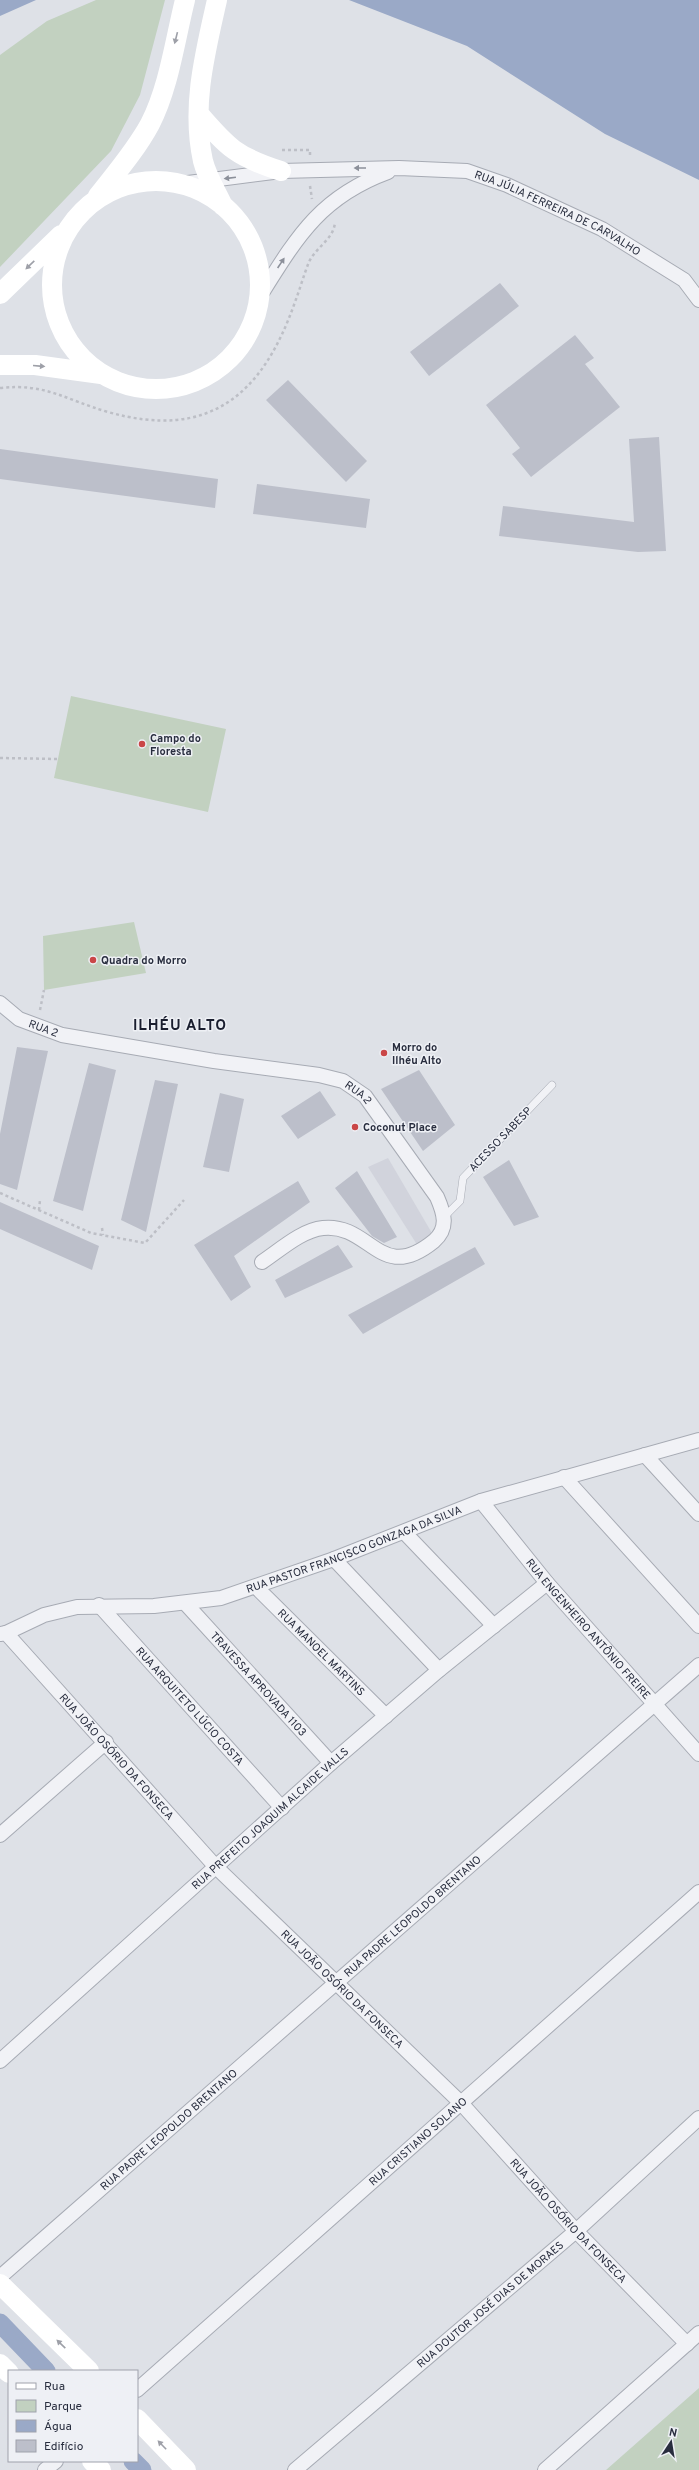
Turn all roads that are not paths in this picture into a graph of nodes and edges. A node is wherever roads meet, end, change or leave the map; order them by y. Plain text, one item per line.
1 (185, 0) edge
2 (217, 0) edge
3 (199, 114) junction
4 (399, 168) junction
5 (281, 171) junction
6 (210, 180) junction
7 (180, 184) junction
8 (91, 203) junction
9 (223, 206) junction
10 (69, 228) junction
11 (0, 294) edge
12 (260, 296) junction
13 (699, 300) edge
14 (0, 366) edge
15 (102, 374) junction
16 (0, 1003) edge
17 (552, 1085) dead end
18 (445, 1216) junction
19 (262, 1262) dead end
20 (699, 1440) edge
21 (644, 1455) junction
22 (564, 1477) junction
23 (481, 1501) junction
24 (699, 1514) edge
25 (404, 1532) junction
26 (334, 1559) junction
27 (547, 1583) junction
28 (257, 1588) junction
29 (186, 1604) junction
30 (99, 1605) junction
31 (494, 1626) junction
32 (699, 1626) edge
33 (3, 1634) edge
34 (699, 1665) edge
35 (440, 1670) junction
36 (654, 1704) junction
37 (386, 1716) junction
38 (106, 1742) junction
39 (699, 1754) edge
40 (331, 1763) junction
41 (282, 1808) junction
42 (0, 1835) edge
43 (216, 1867) junction
44 (699, 1892) edge
45 (335, 1983) junction
46 (0, 2061) edge
47 (461, 2104) junction
48 (699, 2118) edge
49 (576, 2231) junction
50 (0, 2277) edge
51 (0, 2284) edge
52 (699, 2333) edge
53 (687, 2344) junction
54 (0, 2364) edge
55 (88, 2370) edge
56 (8, 2372) edge
57 (138, 2389) edge
58 (138, 2420) edge
59 (55, 2462) edge
60 (93, 2462) edge
61 (45, 2470) edge
62 (101, 2470) edge
63 (186, 2470) edge
64 (294, 2470) edge
65 (545, 2470) edge

1 -> 8 main road
2 - 3 main road
3 - 5 main road
3 - 6 main road
4 -> 5 street, RUA JÚLIA FERREIRA DE CARVALHO
12 -> 4 street, RUA JÚLIA FERREIRA DE CARVALHO
4 - 13 street, RUA JÚLIA FERREIRA DE CARVALHO
5 -> 6 street, RUA JÚLIA FERREIRA DE CARVALHO
6 - 7 street, RUA JÚLIA FERREIRA DE CARVALHO
6 - 9 main road
7 - 8 main road
7 - 9 main road
8 - 10 main road
9 - 12 main road
10 -> 11 main road
10 - 15 main road
12 - 15 main road
14 -> 15 main road
16 - 18 street, RUA 2
17 - 18 lane, ACESSO SABESP
18 - 19 street
20 - 21 street, RUA PASTOR FRANCISCO GONZAGA DA SILVA
21 - 22 street, RUA PASTOR FRANCISCO GONZAGA DA SILVA
21 - 24 street
22 - 23 street, RUA PASTOR FRANCISCO GONZAGA DA SILVA
22 - 32 street
23 - 25 street, RUA PASTOR FRANCISCO GONZAGA DA SILVA
23 - 27 street, RUA ENGENHEIRO ANTÔNIO FREIRE
25 - 26 street, RUA PASTOR FRANCISCO GONZAGA DA SILVA
25 - 31 street
26 - 28 street, RUA PASTOR FRANCISCO GONZAGA DA SILVA
26 - 35 street
27 - 31 street, RUA PREFEITO JOAQUIM ALCAIDE VALLS
27 - 36 street, RUA ENGENHEIRO ANTÔNIO FREIRE
28 - 29 street, RUA PASTOR FRANCISCO GONZAGA DA SILVA
28 - 37 street, RUA MANOEL MARTINS
29 - 30 street, RUA PASTOR FRANCISCO GONZAGA DA SILVA
29 - 40 street, TRAVESSA APROVADA 1103
30 - 33 street, RUA PASTOR FRANCISCO GONZAGA DA SILVA
30 - 41 street, RUA ARQUITETO LÚCIO COSTA
31 - 35 street, RUA PREFEITO JOAQUIM ALCAIDE VALLS
33 - 38 street, RUA JOÃO OSÓRIO DA FONSECA
34 - 36 street, RUA PADRE LEOPOLDO BRENTANO
35 - 37 street, RUA PREFEITO JOAQUIM ALCAIDE VALLS
36 - 39 street, RUA ENGENHEIRO ANTÔNIO FREIRE
36 - 45 street, RUA PADRE LEOPOLDO BRENTANO
37 - 40 street, RUA PREFEITO JOAQUIM ALCAIDE VALLS
38 - 42 street
38 - 43 street, RUA JOÃO OSÓRIO DA FONSECA
40 - 41 street, RUA PREFEITO JOAQUIM ALCAIDE VALLS
41 - 43 street, RUA PREFEITO JOAQUIM ALCAIDE VALLS
43 - 45 street, RUA JOÃO OSÓRIO DA FONSECA
43 - 46 street, RUA PREFEITO JOAQUIM ALCAIDE VALLS
44 - 47 street, RUA CRISTIANO SOLANO
45 - 47 street, RUA JOÃO OSÓRIO DA FONSECA
45 - 50 street, RUA PADRE LEOPOLDO BRENTANO
47 - 49 street, RUA JOÃO OSÓRIO DA FONSECA
47 - 57 street, RUA CRISTIANO SOLANO
48 - 49 street, RUA DOUTOR JOSÉ DIAS DE MORAES
49 - 53 street, RUA JOÃO OSÓRIO DA FONSECA
49 - 64 street, RUA DOUTOR JOSÉ DIAS DE MORAES
55 -> 51 main road
52 - 53 street
53 - 65 street
54 - 56 main road
63 -> 58 main road
59 - 61 street
60 - 62 main road

